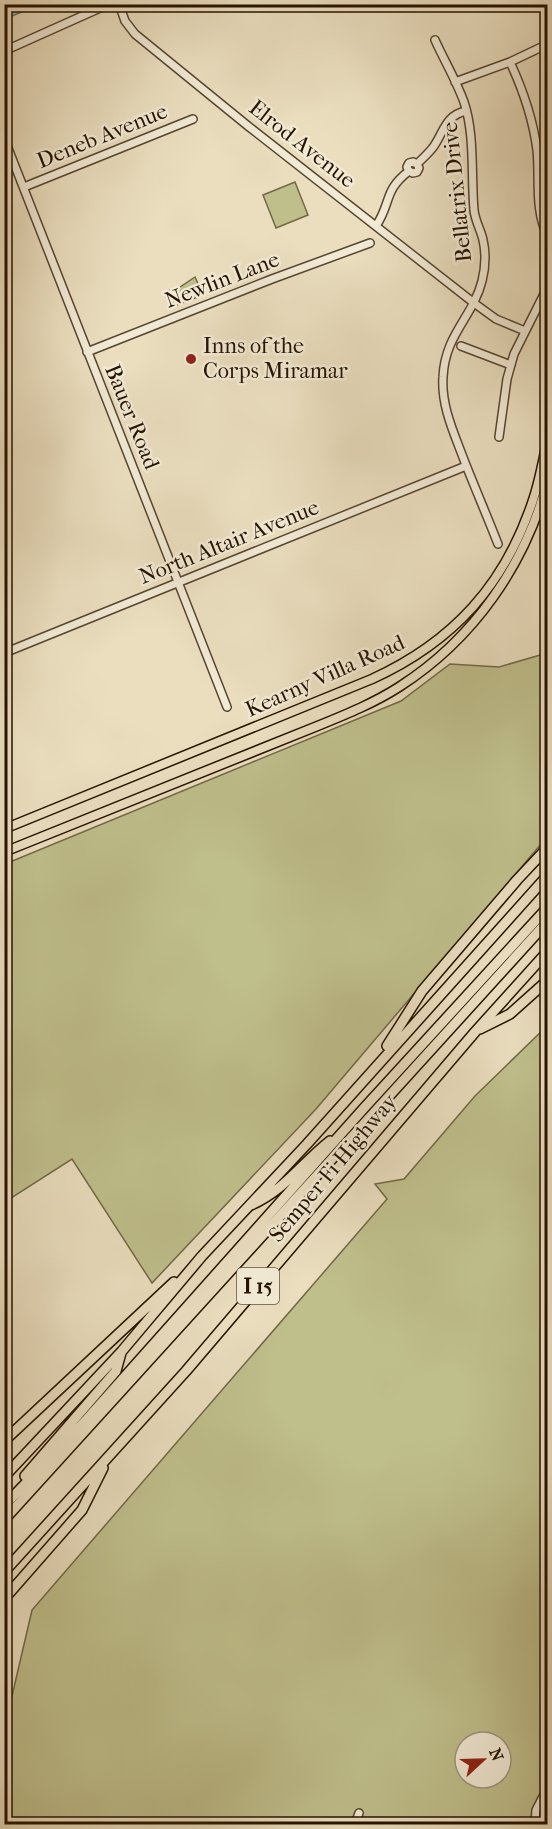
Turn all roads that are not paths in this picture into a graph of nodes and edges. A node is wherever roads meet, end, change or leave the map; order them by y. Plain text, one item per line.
1 (109, 4) edge
2 (118, 4) edge
3 (435, 40) dead end
4 (548, 44) edge
5 (4, 51) edge
6 (510, 62) junction
7 (455, 82) junction
8 (466, 111) junction
9 (193, 119) dead end
10 (4, 138) edge
11 (548, 148) edge
12 (537, 150) junction
13 (24, 187) junction
14 (376, 226) junction
15 (548, 237) edge
16 (370, 243) dead end
17 (548, 286) edge
18 (474, 303) junction
19 (525, 331) junction
20 (461, 346) dead end
21 (87, 352) junction
22 (511, 365) junction
23 (499, 437) dead end
24 (548, 438) edge
25 (466, 466) junction
26 (548, 478) edge
27 (498, 544) dead end
28 (179, 581) junction
29 (4, 653) edge
30 (227, 707) dead end
31 (4, 829) edge
32 (548, 847) edge
33 (4, 852) edge
34 (548, 875) edge
35 (548, 908) edge
36 (548, 921) edge
37 (548, 951) edge
38 (548, 980) edge
39 (475, 1032) junction
40 (374, 1069) junction
41 (349, 1126) junction
42 (246, 1208) junction
43 (202, 1256) junction
44 (122, 1351) junction
45 (4, 1441) edge
46 (108, 1458) junction
47 (4, 1477) edge
48 (6, 1504) edge
49 (4, 1520) edge
50 (4, 1572) edge
51 (4, 1599) edge
52 (548, 1787) edge
53 (359, 1813) dead end
54 (355, 1824) edge
55 (535, 1824) edge

1 - 5 street
2 - 14 street, Elrod Avenue
3 - 7 street, Bellatrix Drive
4 - 6 street
6 - 7 street
6 - 12 street
7 - 8 street, Bellatrix Drive
8 - 14 street
8 - 18 street, Bellatrix Drive
9 - 13 street, Deneb Avenue
10 - 13 street, Bauer Road
11 - 12 street
12 - 15 street
13 - 21 street, Bauer Road
14 - 18 street, Elrod Avenue
16 - 21 street, Newlin Lane
17 - 19 street
18 - 19 street, Elrod Avenue
18 - 25 street, Bellatrix Drive
19 - 22 street
20 - 22 street
21 - 28 street, Bauer Road
22 - 23 street
24 - 31 main road, Kearny Villa Road
25 - 27 street, Bellatrix Drive
25 - 28 street, North Altair Avenue
26 - 33 main road, Kearny Villa Road
28 - 29 street, North Altair Avenue
28 - 30 street, Bauer Road
32 - 40 highway
34 - 40 highway, Semper Fi Highway
35 - 41 highway
36 - 49 highway
37 - 39 highway, Semper Fi Highway / I 15
38 - 39 highway
39 - 46 highway, Semper Fi Highway / I 15
40 - 42 highway, Semper Fi Highway
41 - 42 highway
41 - 48 highway
42 - 43 highway, Semper Fi Highway
43 - 44 highway, Semper Fi Highway
43 - 45 highway
44 - 47 highway, Semper Fi Highway
44 - 48 highway
46 - 50 highway, Semper Fi Highway / I 15
46 - 51 highway
52 - 55 street
53 - 54 street

